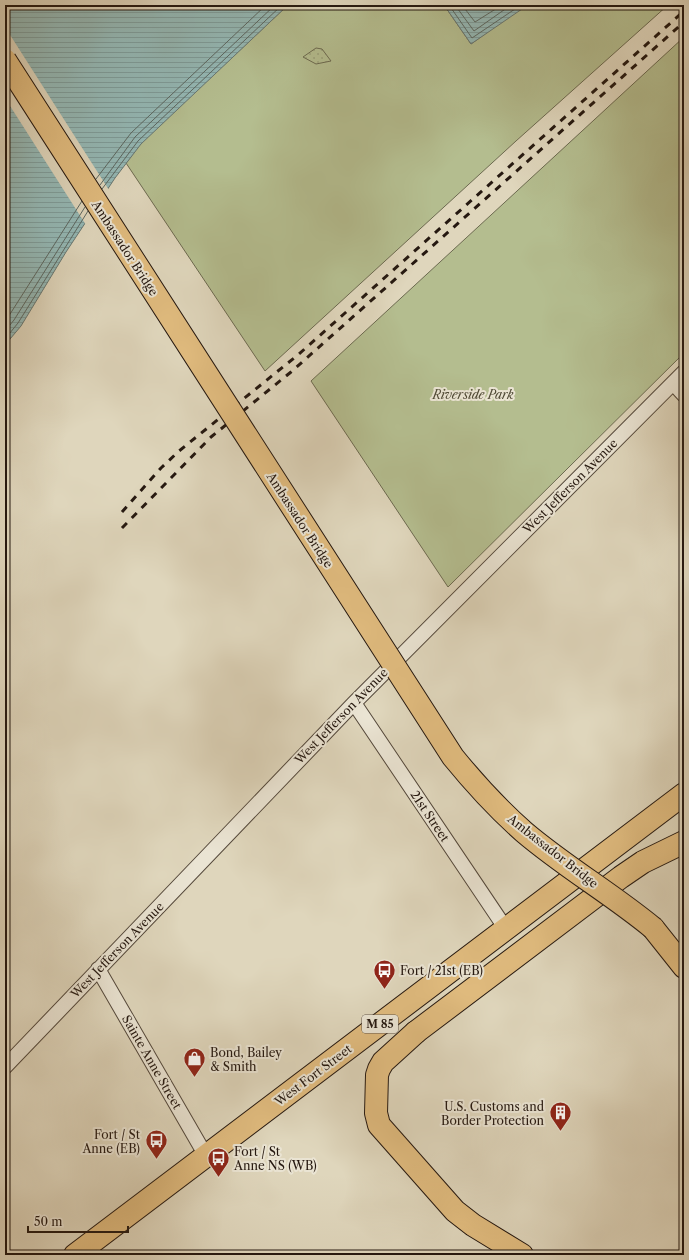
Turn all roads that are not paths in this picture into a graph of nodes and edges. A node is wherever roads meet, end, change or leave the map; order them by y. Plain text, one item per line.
1 (5, 60) edge
2 (684, 372) edge
3 (673, 383) junction
4 (684, 395) edge
5 (354, 703) junction
6 (684, 794) edge
7 (684, 842) edge
8 (653, 928) junction
9 (506, 929) junction
10 (684, 950) edge
11 (684, 967) edge
12 (98, 969) junction
13 (5, 1067) edge
14 (206, 1156) junction
15 (75, 1255) edge
16 (522, 1255) edge

1 - 8 main road, Ambassador Bridge, bridge
2 - 3 street, West Jefferson Avenue
3 - 4 street
3 - 5 street, West Jefferson Avenue
5 - 9 street, 21st Street
5 - 12 street, West Jefferson Avenue
6 - 9 main road, West Fort Street / M 85
7 - 16 main road
8 - 10 main road
8 - 11 main road
9 - 14 main road, West Fort Street / M 85
12 - 13 street, West Jefferson Avenue
12 - 14 street, Sainte Anne Street
14 - 15 main road, West Fort Street / M 85

